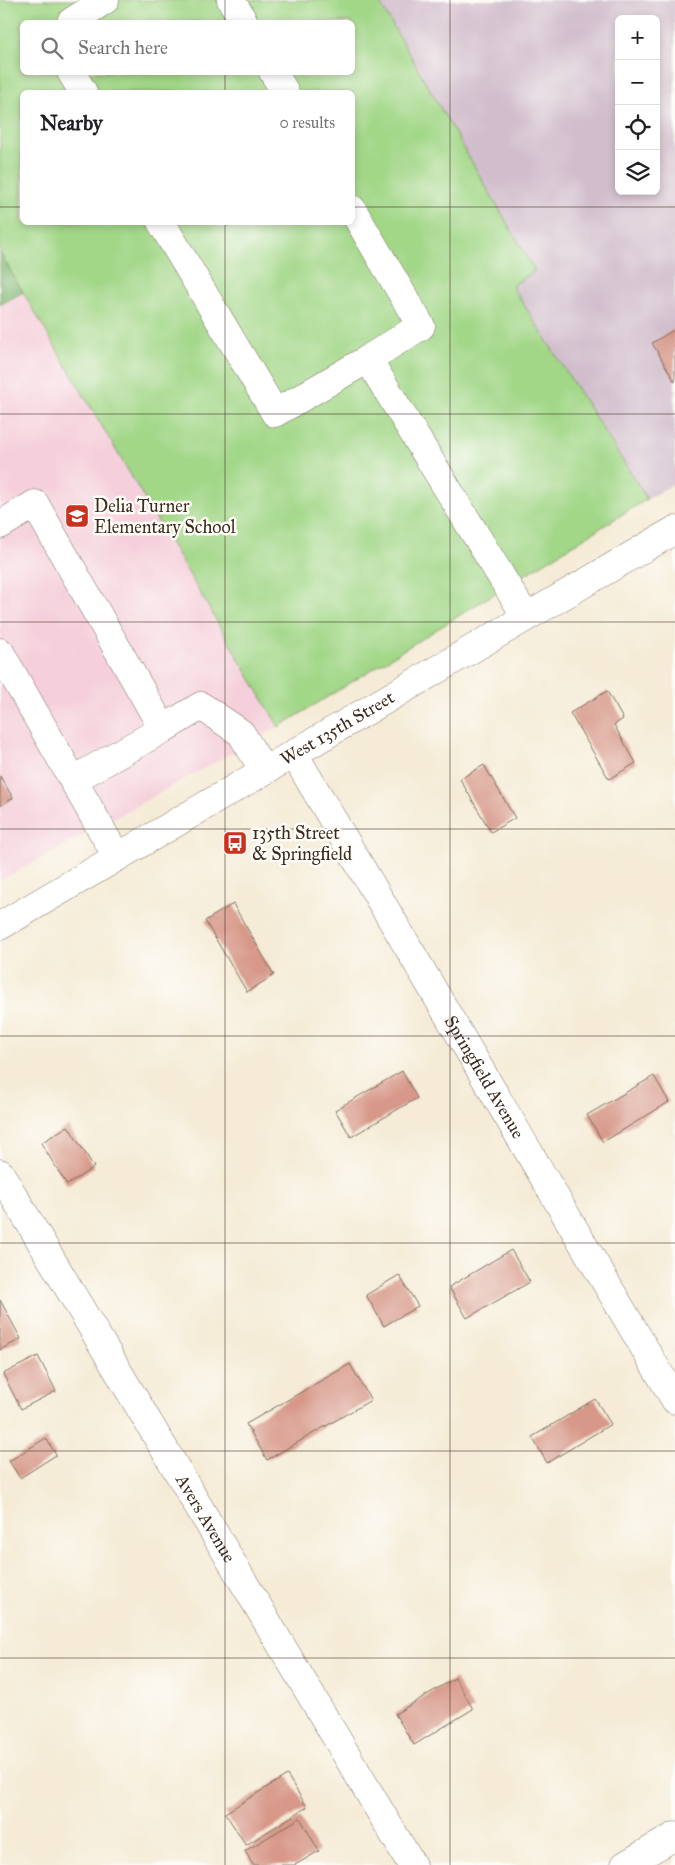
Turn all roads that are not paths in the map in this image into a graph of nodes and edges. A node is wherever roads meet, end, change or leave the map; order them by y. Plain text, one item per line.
1 (106, 0) edge
2 (231, 0) edge
3 (74, 20) edge
4 (243, 20) edge
5 (72, 75) edge
6 (275, 75) edge
7 (81, 90) edge
8 (284, 90) edge
9 (355, 214) edge
10 (163, 225) edge
11 (368, 359) junction
12 (0, 525) edge
13 (675, 530) edge
14 (526, 617) junction
15 (0, 652) edge
16 (163, 729) junction
17 (294, 754) junction
18 (264, 771) junction
19 (73, 780) junction
20 (118, 857) junction
21 (0, 926) edge
22 (0, 1173) edge
23 (675, 1400) edge
24 (675, 1836) edge
25 (412, 1865) edge
26 (625, 1865) edge

1 - 3 street
2 - 4 street
5 - 7 street
6 - 8 street
9 - 11 street
10 - 11 street
11 - 14 street
12 - 16 street
13 - 14 street, West 135th Street
14 - 17 street, West 135th Street
15 - 19 street
16 - 18 street
16 - 19 street
17 - 18 street, West 135th Street
17 - 23 street, Springfield Avenue
18 - 20 street, West 135th Street
19 - 20 street
20 - 21 street, West 135th Street
22 - 25 street, Avers Avenue
24 - 26 street

